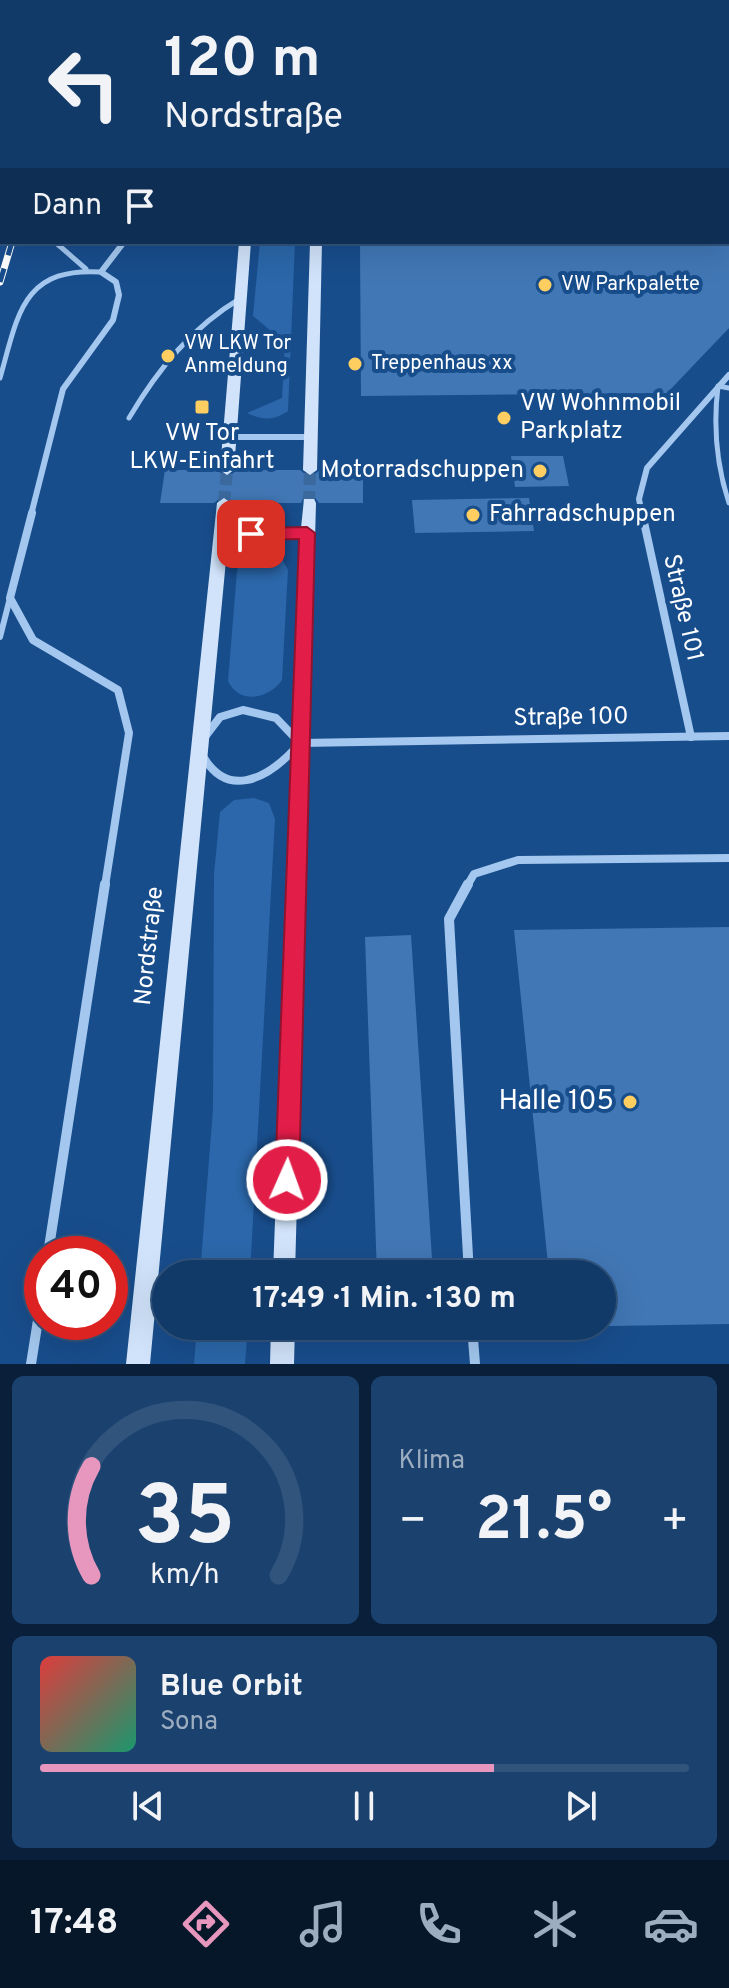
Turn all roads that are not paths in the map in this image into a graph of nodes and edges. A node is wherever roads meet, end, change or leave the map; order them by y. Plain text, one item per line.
1 (57, 244) edge
2 (122, 244) edge
3 (245, 244) edge
4 (316, 244) edge
5 (86, 269) junction
6 (101, 272) junction
7 (241, 298) junction
8 (729, 375) edge
9 (0, 378) edge
10 (718, 386) junction
11 (729, 388) edge
12 (129, 418) dead end
13 (230, 437) junction
14 (310, 437) junction
15 (227, 470) tunnel mouth
16 (310, 470) tunnel mouth
17 (224, 503) tunnel mouth
18 (309, 503) tunnel mouth
19 (729, 503) edge
20 (307, 533) junction
21 (222, 534) junction
22 (10, 598) junction
23 (0, 637) edge
24 (729, 736) edge
25 (691, 737) junction
26 (300, 743) junction
27 (198, 746) junction
28 (729, 858) edge
29 (51, 1236) edge
30 (284, 1260) edge
31 (468, 1260) edge
32 (35, 1340) edge
33 (283, 1340) edge
34 (473, 1340) edge
35 (31, 1364) edge
36 (138, 1364) edge
37 (282, 1364) edge
38 (475, 1364) edge

1 - 5 lane
2 - 6 street
3 - 7 street
4 - 14 street
5 - 6 lane
5 - 9 lane
6 - 22 street
7 - 12 lane
7 - 13 street
8 - 10 street, Straße 101
10 - 11 lane
10 - 19 lane
10 - 25 street, Straße 101
13 - 14 street
13 - 15 street
14 - 16 street
17 - 21 street, Nordstraße
18 - 20 street
20 - 21 street
20 - 26 street
21 - 27 street, Nordstraße
22 - 23 lane
22 - 29 street
24 - 25 street, Straße 100
25 - 26 street, Straße 100
26 - 27 street
26 - 27 street
26 - 30 street
27 - 36 street, Nordstraße
28 - 31 street
32 - 35 street
33 - 37 street
34 - 38 street

